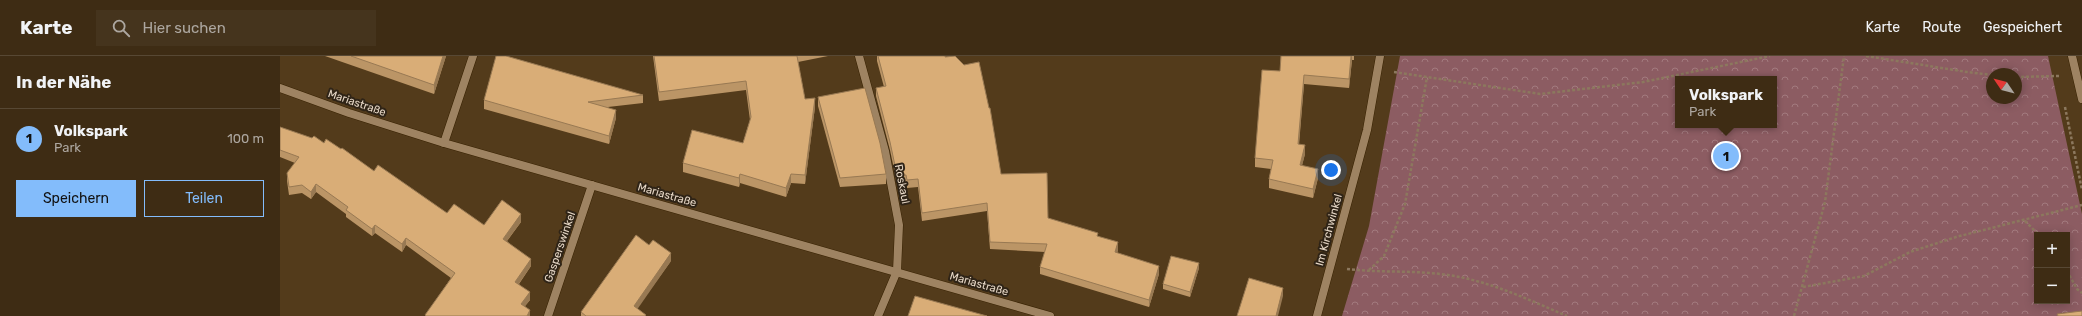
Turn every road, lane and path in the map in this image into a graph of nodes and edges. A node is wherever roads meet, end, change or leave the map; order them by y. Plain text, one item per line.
1 (473, 56) edge
2 (859, 56) edge
3 (1380, 56) edge
4 (1770, 56) edge
5 (1844, 56) edge
6 (1866, 56) edge
7 (2072, 56) edge
8 (1378, 69) junction
9 (2057, 69) dead end
10 (1986, 74) edge
11 (2059, 76) junction
12 (1427, 77) junction
13 (2022, 77) edge
14 (2077, 78) junction
15 (2060, 84) dead end
16 (280, 88) edge
17 (2082, 99) edge
18 (2065, 106) dead end
19 (444, 143) junction
20 (592, 185) junction
21 (2082, 190) edge
22 (2082, 205) edge
23 (2024, 220) junction
24 (2036, 232) edge
25 (1331, 267) junction
26 (1368, 270) junction
27 (897, 271) junction
28 (2070, 275) edge
29 (1803, 287) junction
30 (2082, 293) edge
31 (548, 316) edge
32 (878, 316) edge
33 (1050, 316) edge
34 (1317, 316) edge
35 (1567, 316) edge
36 (1794, 316) edge

1 - 19 street
2 - 27 street, Roskaul
3 - 8 street, Im Kirchwinkel
4 - 12 path
5 - 29 path
6 - 10 path
7 - 14 street
8 - 12 path
8 - 25 street, Im Kirchwinkel
9 - 11 path
11 - 13 path
11 - 14 path
11 - 15 path
12 - 26 path
14 - 17 street
16 - 19 street, Mariastraße
18 - 21 path
19 - 20 street, Mariastraße
20 - 27 street, Mariastraße
20 - 31 street, Gasperswinkel
22 - 23 path
23 - 24 path
23 - 29 path
25 - 26 path
25 - 34 street, Im Kirchwinkel
26 - 35 path
27 - 32 street, Roskaul
27 - 33 street, Mariastraße
28 - 30 path
29 - 36 path

